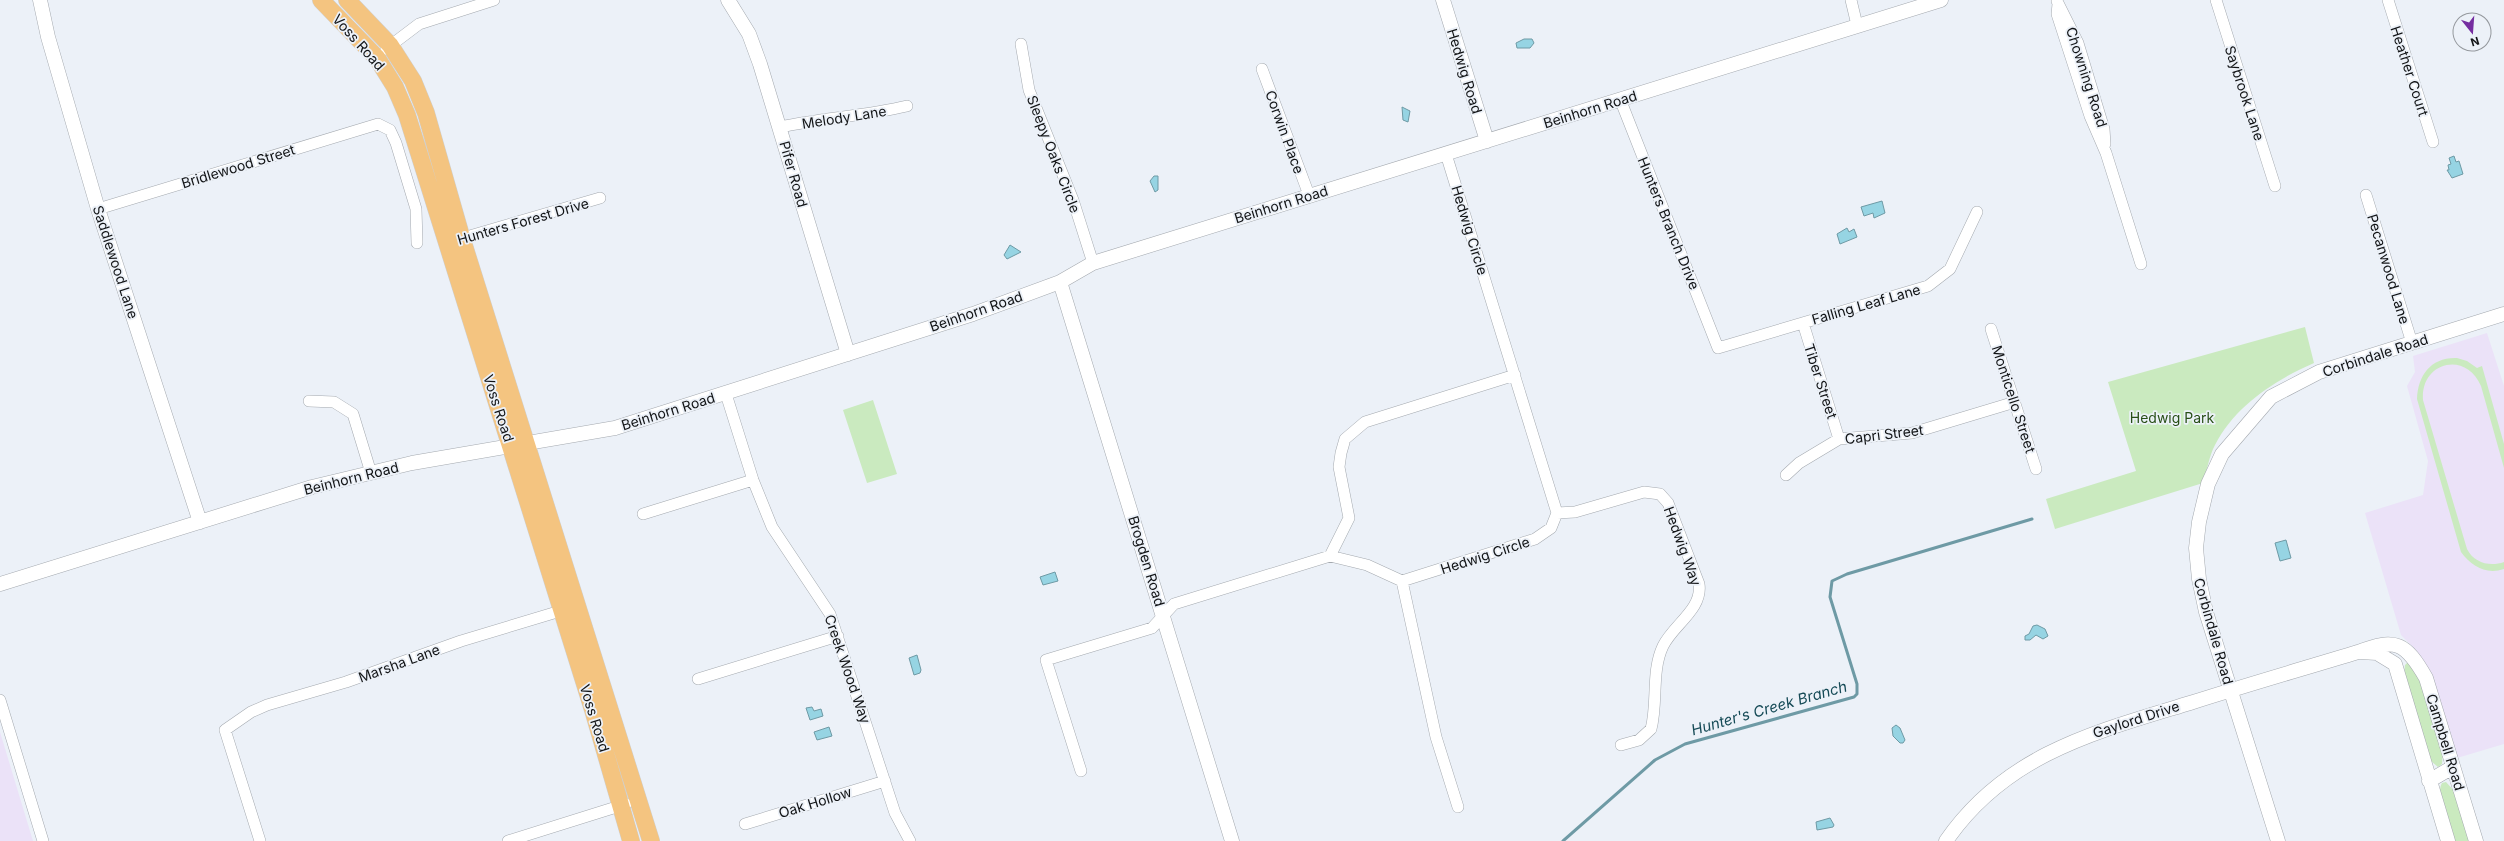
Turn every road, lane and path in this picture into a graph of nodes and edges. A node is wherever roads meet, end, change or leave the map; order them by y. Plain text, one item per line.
1 (40, 0) edge
2 (321, 0) edge
3 (347, 0) edge
4 (494, 0) edge
5 (728, 0) edge
6 (1443, 0) edge
7 (1851, 0) edge
8 (1941, 0) edge
9 (2216, 0) edge
10 (2388, 0) edge
11 (2058, 2) edge
12 (1857, 25) junction
13 (1021, 44) dead end
14 (390, 45) junction
15 (377, 58) junction
16 (1262, 69) dead end
17 (1620, 100) junction
18 (907, 106) dead end
19 (780, 127) junction
20 (1487, 141) junction
21 (2433, 142) dead end
22 (1446, 154) junction
23 (2275, 186) dead end
24 (1309, 195) junction
25 (2366, 195) dead end
26 (600, 198) dead end
27 (98, 209) junction
28 (1977, 212) dead end
29 (454, 241) junction
30 (417, 243) dead end
31 (1094, 263) junction
32 (2141, 264) dead end
33 (1060, 282) junction
34 (2504, 314) edge
35 (1803, 323) junction
36 (1991, 330) dead end
37 (2412, 343) junction
38 (1718, 348) joint
39 (848, 354) junction
40 (1515, 375) junction
41 (726, 394) junction
42 (309, 401) dead end
43 (2015, 402) junction
44 (1839, 439) junction
45 (519, 446) junction
46 (2036, 469) dead end
47 (371, 473) junction
48 (1786, 475) dead end
49 (753, 480) junction
50 (1556, 513) junction
51 (643, 514) dead end
52 (200, 522) junction
53 (1330, 556) junction
54 (1402, 581) junction
55 (0, 584) edge
56 (570, 608) junction
57 (1163, 614) junction
58 (838, 636) junction
59 (2405, 649) junction
60 (2358, 652) junction
61 (2395, 664) junction
62 (698, 679) dead end
63 (2231, 690) junction
64 (0, 700) edge
65 (1621, 745) dead end
66 (2453, 767) junction
67 (1081, 771) dead end
68 (885, 781) junction
69 (2429, 781) junction
70 (638, 800) junction
71 (621, 806) junction
72 (1458, 808) dead end
73 (745, 824) dead end
74 (43, 841) edge
75 (260, 841) edge
76 (508, 841) edge
77 (631, 841) edge
78 (651, 841) edge
79 (910, 841) edge
80 (1232, 841) edge
81 (1946, 841) edge
82 (2278, 841) edge
83 (2448, 841) edge
84 (2476, 841) edge

1 - 27 street, Saddlewood Lane
2 - 15 main road, Voss Road
3 - 14 main road, Voss Road
4 - 14 street
5 - 19 street, Pifer Road
6 - 20 street, Hedwig Road
7 - 12 street
8 - 12 street, Beinhorn Road
9 - 23 street, Saybrook Lane
10 - 21 street, Heather Court
11 - 32 street, Chowning Road
12 - 17 street, Beinhorn Road
13 - 31 street, Sleepy Oaks Circle
14 - 15 street
14 - 29 main road, Voss Road
15 - 29 main road, Voss Road
16 - 24 street, Corwin Place
17 - 20 street, Beinhorn Road
17 - 38 street, Hunters Branch Drive
18 - 19 street, Melody Lane
19 - 39 street, Pifer Road
20 - 22 street, Beinhorn Road
22 - 24 street, Beinhorn Road
22 - 40 street, Hedwig Circle
24 - 31 street, Beinhorn Road
25 - 37 street, Pecanwood Lane
26 - 29 street, Hunters Forest Drive
27 - 30 street, Bridlewood Street
27 - 52 street, Saddlewood Lane
28 - 35 street, Falling Leaf Lane
29 - 45 main road, Voss Road
31 - 33 street, Beinhorn Road
33 - 39 street, Beinhorn Road
33 - 57 street, Brogden Road
34 - 37 street, Corbindale Road
35 - 38 street, Falling Leaf Lane
35 - 44 street, Tiber Street
36 - 43 street, Monticello Street
37 - 63 street, Corbindale Road
39 - 41 street, Beinhorn Road
40 - 50 street, Hedwig Circle
40 - 53 street
41 - 45 street, Beinhorn Road
41 - 49 street, Creek Wood Way
42 - 47 street
43 - 44 street, Capri Street
43 - 46 street, Monticello Street
44 - 48 street, Capri Street
45 - 47 street, Beinhorn Road
45 - 56 main road, Voss Road
47 - 52 street, Beinhorn Road
49 - 51 street
49 - 58 street, Creek Wood Way
50 - 54 street, Hedwig Circle
50 - 65 street, Hedwig Way
52 - 55 street, Beinhorn Road
53 - 54 street
53 - 57 street
54 - 72 street
56 - 70 main road, Voss Road
56 - 71 main road, Voss Road
56 - 75 street, Marsha Lane
57 - 67 street
57 - 80 street, Brogden Road
58 - 62 street
58 - 68 street, Creek Wood Way
59 - 60 street, Gaylord Drive
59 - 61 street
59 - 66 street, Campbell Road
60 - 61 street, Gaylord Drive
60 - 63 street, Gaylord Drive
61 - 69 street, Campbell Road
63 - 81 street, Gaylord Drive
63 - 82 street, Corbindale Road
64 - 74 street
66 - 69 street
66 - 84 street, Campbell Road
68 - 73 street, Oak Hollow
68 - 79 street, Creek Wood Way
69 - 83 street, Campbell Road
70 - 71 street
70 - 78 main road, Voss Road
71 - 76 street
71 - 77 main road, Voss Road

